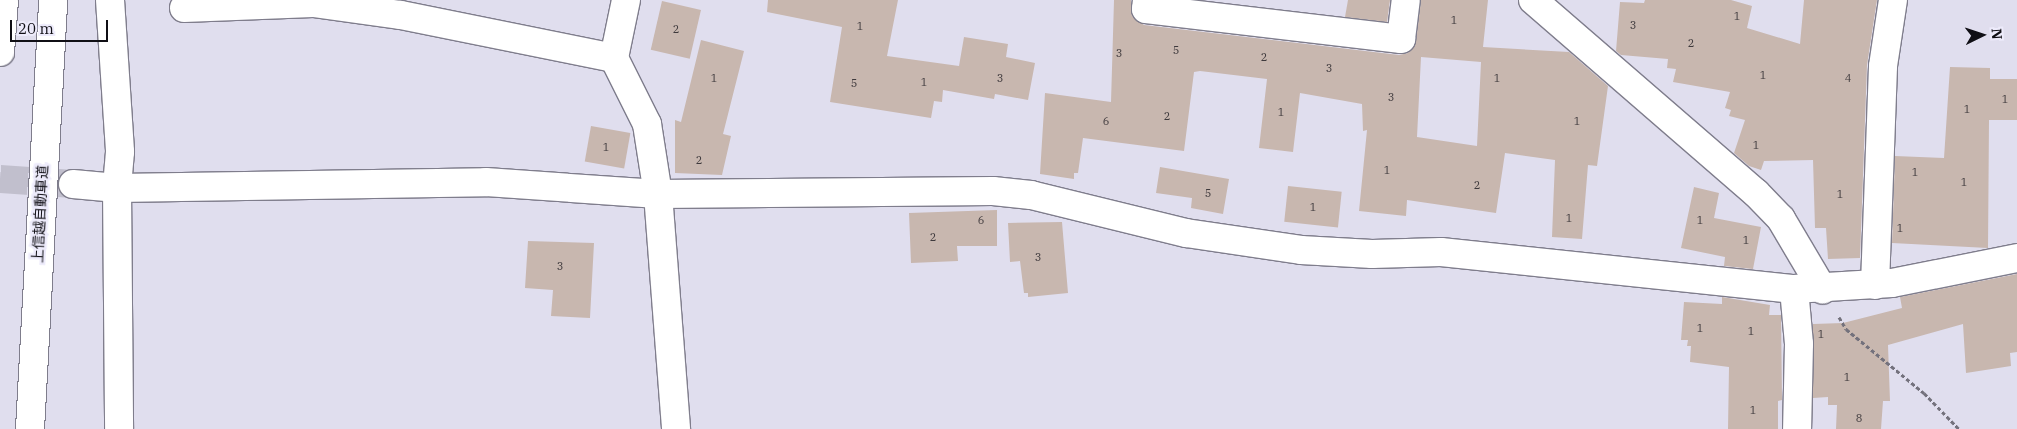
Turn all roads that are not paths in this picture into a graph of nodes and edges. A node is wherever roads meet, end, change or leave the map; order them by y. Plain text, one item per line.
1 (4, 0) edge
2 (53, 0) edge
3 (110, 0) edge
4 (626, 0) edge
5 (1147, 0) edge
6 (1406, 0) edge
7 (1533, 0) edge
8 (1893, 0) edge
9 (184, 8) dead end
10 (0, 52) edge
11 (614, 58) junction
12 (73, 184) tunnel mouth
13 (117, 188) junction
14 (658, 194) junction
15 (2017, 258) edge
16 (1875, 285) junction
17 (1794, 289) junction
18 (1823, 290) junction
19 (30, 429) edge
20 (119, 429) edge
21 (676, 429) edge
22 (1797, 429) edge

1 - 10 main road
2 - 19 main road, 上信越自動車道
3 - 13 main road
4 - 11 main road
5 - 6 main road
7 - 18 main road
8 - 16 main road
9 - 11 main road
11 - 14 main road
12 - 13 main road
13 - 14 main road
13 - 20 main road
14 - 17 main road
14 - 21 main road
15 - 16 main road
16 - 18 main road
17 - 18 main road
17 - 22 main road

